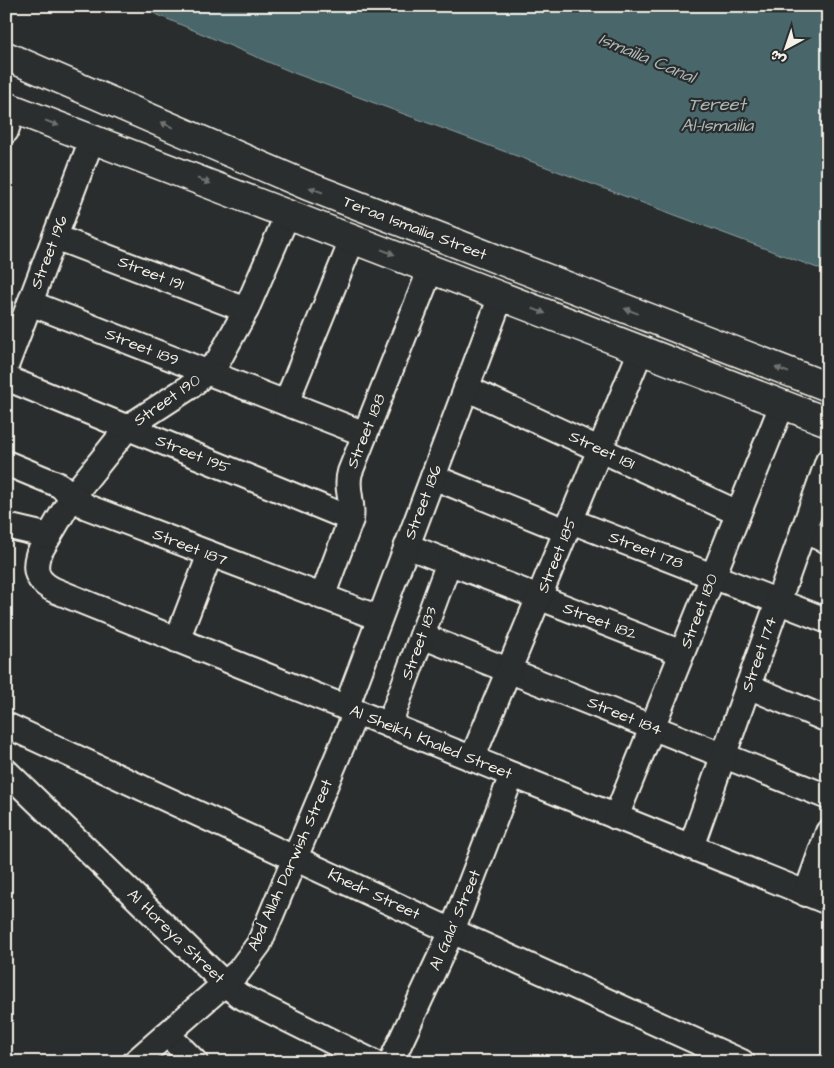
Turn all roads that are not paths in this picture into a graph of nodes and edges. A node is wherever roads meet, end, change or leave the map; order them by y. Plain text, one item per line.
1 (6, 56) edge
2 (9, 115) edge
3 (92, 138) junction
4 (288, 213) junction
5 (55, 237) junction
6 (353, 238) junction
7 (430, 268) junction
8 (501, 296) junction
9 (30, 304) junction
10 (246, 310) junction
11 (641, 350) junction
12 (6, 366) edge
13 (206, 372) junction
14 (6, 378) edge
15 (466, 388) junction
16 (828, 388) edge
17 (286, 404) junction
18 (782, 404) junction
19 (828, 422) edge
20 (128, 427) junction
21 (366, 434) junction
22 (600, 449) junction
23 (828, 461) edge
24 (6, 463) edge
25 (433, 477) junction
26 (72, 496) junction
27 (738, 513) junction
28 (352, 519) junction
29 (6, 526) edge
30 (568, 526) junction
31 (803, 531) junction
32 (49, 536) junction
33 (828, 541) edge
34 (406, 546) junction
35 (210, 554) junction
36 (449, 562) junction
37 (712, 576) junction
38 (37, 577) joint
39 (322, 597) junction
40 (539, 597) junction
41 (778, 600) junction
42 (380, 618) junction
43 (828, 621) edge
44 (422, 636) junction
45 (177, 640) junction
46 (682, 653) junction
47 (508, 670) junction
48 (748, 686) junction
49 (351, 710) junction
50 (828, 720) edge
51 (6, 725) edge
52 (389, 725) junction
53 (652, 727) junction
54 (724, 756) junction
55 (472, 759) junction
56 (6, 771) edge
57 (512, 775) junction
58 (828, 797) edge
59 (616, 817) junction
60 (828, 832) edge
61 (691, 848) junction
62 (295, 857) junction
63 (806, 894) junction
64 (828, 902) edge
65 (452, 931) junction
66 (225, 984) junction
67 (167, 1034) junction
68 (135, 1062) edge
69 (195, 1062) edge
70 (373, 1062) edge
71 (391, 1062) edge
72 (742, 1062) edge

16 -> 1 main road, Teraa Ismailia Street
2 -> 3 main road, Teraa Ismailia Street
3 -> 4 main road, Teraa Ismailia Street
3 - 5 street, Street 196
4 - 6 main road, Teraa Ismailia Street
4 - 10 street, Street 190
5 - 9 street, Street 196
5 - 10 street, Street 191
6 -> 7 main road, Teraa Ismailia Street
6 - 17 street
7 - 8 main road, Teraa Ismailia Street
7 - 21 street, Street 188
8 -> 11 main road, Teraa Ismailia Street
8 - 15 street, Street 186
9 - 12 street, Street 196
9 - 13 street, Street 189
10 - 13 street, Street 190
11 - 18 main road, Teraa Ismailia Street
11 - 22 street, Street 185
13 - 17 street, Street 189
13 - 20 street, Street 190
14 - 20 street, Street 195
15 - 22 street, Street 181
15 - 25 street, Street 186
17 - 21 street, Street 189
18 - 19 main road, Teraa Ismailia Street
18 - 27 street, Street 180
20 - 26 street, Street 190
20 - 28 street, Street 195
21 - 28 street, Street 188
22 - 27 street, Street 181
22 - 30 street, Street 185
23 - 31 street, Street 174
24 - 26 street, Street 187
25 - 30 street, Street 178
25 - 34 street, Street 186
26 - 32 street, Street 190
26 - 35 street, Street 187
27 - 37 street, Street 180
28 - 39 street, Street 188
29 - 32 street
30 - 37 street, Street 178
30 - 40 street, Street 185
31 - 33 street
31 - 41 street, Street 174
32 - 38 street, Street 190
34 - 36 street, Street 182
34 - 42 street, Street 186
35 - 39 street, Street 187
35 - 45 street
36 - 40 street, Street 182
36 - 44 street, Street 183
37 - 41 street, Street 178
37 - 46 street, Street 180
38 - 45 street, Al Sheikh Khaled Street
39 - 42 street, Street 187
40 - 46 street, Street 182
40 - 47 street, Street 185
41 - 43 street, Street 178
41 - 48 street, Street 174
42 - 49 street, Street 186
44 - 47 street, Street 184
44 - 52 street, Street 183
45 - 49 street, Al Sheikh Khaled Street
46 - 53 street, Street 180
47 - 53 street, Street 184
47 - 55 street, Street 185
48 - 50 street
48 - 54 street, Street 174
49 - 52 street, Al Sheikh Khaled Street
49 - 62 street, Abd Allah Darwish Street
51 - 62 street, Khedr Street
52 - 55 street, Al Sheikh Khaled Street
53 - 54 street, Street 184
53 - 59 street, Street 180
54 - 58 street, Street 184
54 - 61 street, Street 174
55 - 57 street, Al Sheikh Khaled Street
56 - 66 street, Al Horeya Street
57 - 59 street, Al Sheikh Khaled Street
57 - 65 street, Al Gala' Street
59 - 61 street, Al Sheikh Khaled Street
60 - 63 street
61 - 63 street, Al Sheikh Khaled Street
62 - 65 street, Khedr Street
62 - 66 street, Abd Allah Darwish Street
63 - 64 street, Al Sheikh Khaled Street
65 - 71 street, Al Gala' Street
65 - 72 street, Khedr Street
66 - 67 street, Abd Allah Darwish Street
66 - 70 street, Al Horeya Street
67 - 68 street, Abd Allah Darwish Street
67 - 69 street

